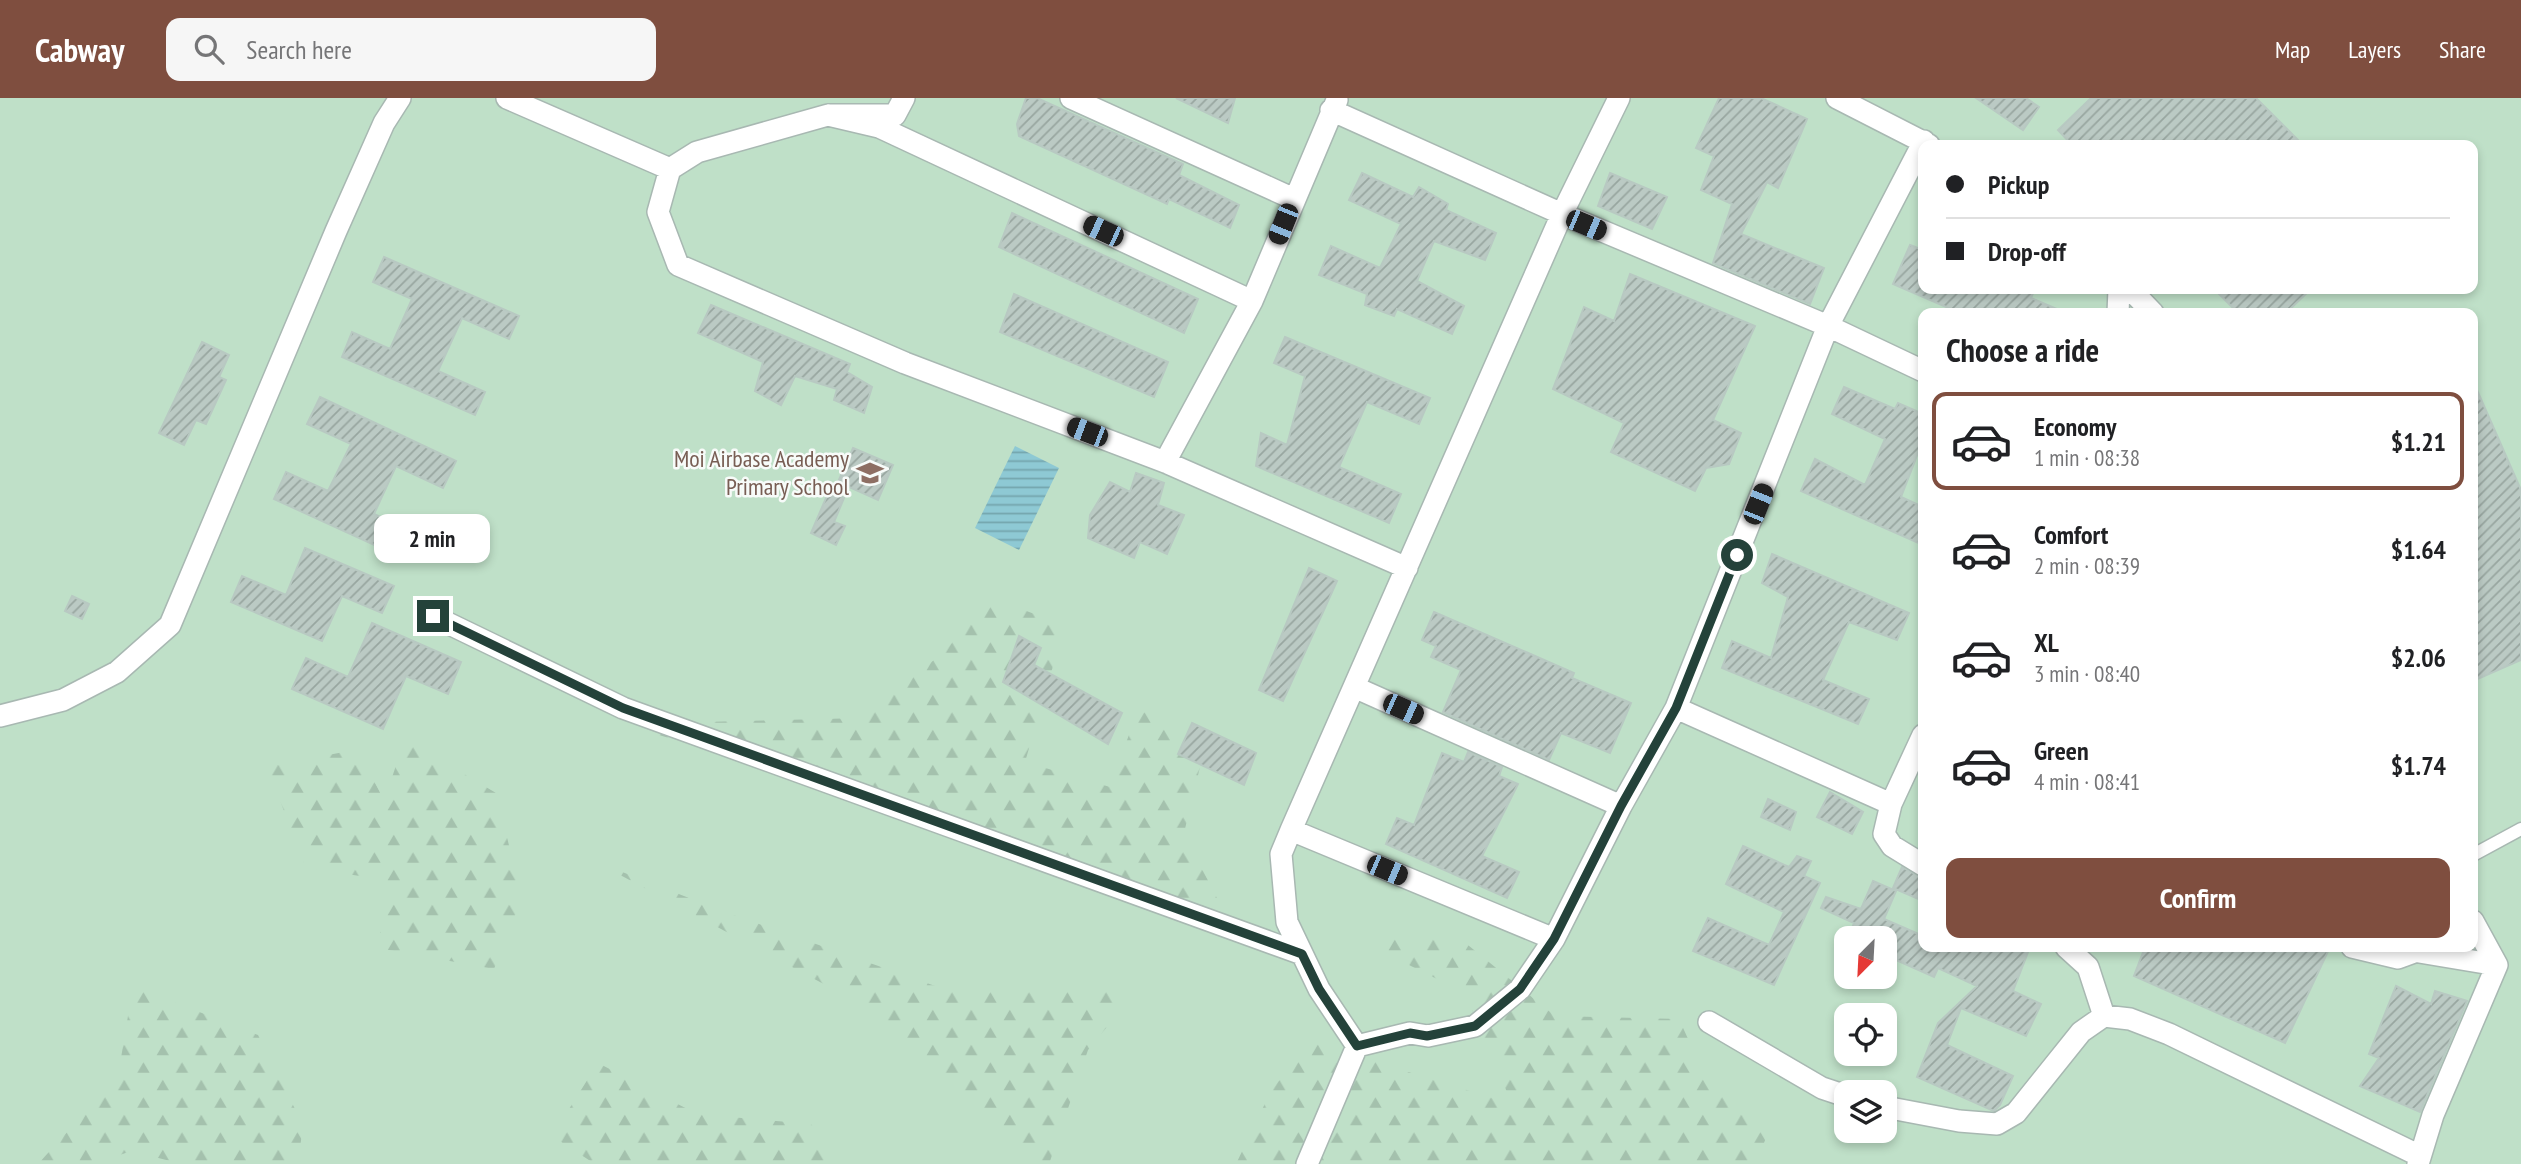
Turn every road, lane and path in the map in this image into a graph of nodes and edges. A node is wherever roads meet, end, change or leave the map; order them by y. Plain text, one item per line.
1 (400, 98) edge
2 (507, 98) edge
3 (904, 98) edge
4 (1071, 98) edge
5 (1619, 98) edge
6 (1837, 98) edge
7 (1335, 104) edge
8 (828, 115) junction
9 (1921, 140) edge
10 (1918, 160) edge
11 (670, 169) junction
12 (1294, 199) junction
13 (1562, 214) junction
14 (2135, 294) edge
15 (1252, 301) junction
16 (2149, 308) edge
17 (1828, 326) junction
18 (1918, 369) edge
19 (1165, 461) junction
20 (1407, 568) junction
21 (433, 616) dead end
22 (1354, 687) junction
23 (1676, 708) junction
24 (0, 716) edge
25 (1918, 746) edge
26 (1891, 804) junction
27 (1621, 806) junction
28 (2521, 829) edge
29 (1291, 830) junction
30 (2478, 852) edge
31 (1918, 862) edge
32 (2478, 930) edge
33 (1554, 939) junction
34 (2072, 952) edge
35 (2373, 952) edge
36 (2417, 952) edge
37 (2433, 952) edge
38 (1302, 954) junction
39 (2497, 965) junction
40 (2104, 1016) junction
41 (1709, 1022) dead end
42 (1357, 1046) junction
43 (1834, 1092) edge
44 (1897, 1109) edge
45 (2419, 1160) edge
46 (1307, 1164) edge

1 - 24 street
2 - 11 street
3 - 8 street
4 - 12 street
5 - 13 street
6 - 9 street
7 - 12 street
7 - 13 street
8 - 11 street
8 - 15 street
10 - 17 street
11 - 19 street
12 - 15 street
13 - 17 street
13 - 20 street
14 - 16 street
15 - 19 street
17 - 18 street
17 - 23 street
19 - 20 street
20 - 22 street
21 - 38 street
22 - 27 street
22 - 29 street
23 - 26 street
23 - 27 street
25 - 26 street
26 - 31 street
27 - 33 street
28 - 30 lane
29 - 33 street
29 - 38 street
32 - 39 street
33 - 42 street
34 - 40 street
35 - 36 street
37 - 39 street
38 - 42 street
39 - 45 street
40 - 44 street
40 - 45 street
41 - 43 street
42 - 46 street

